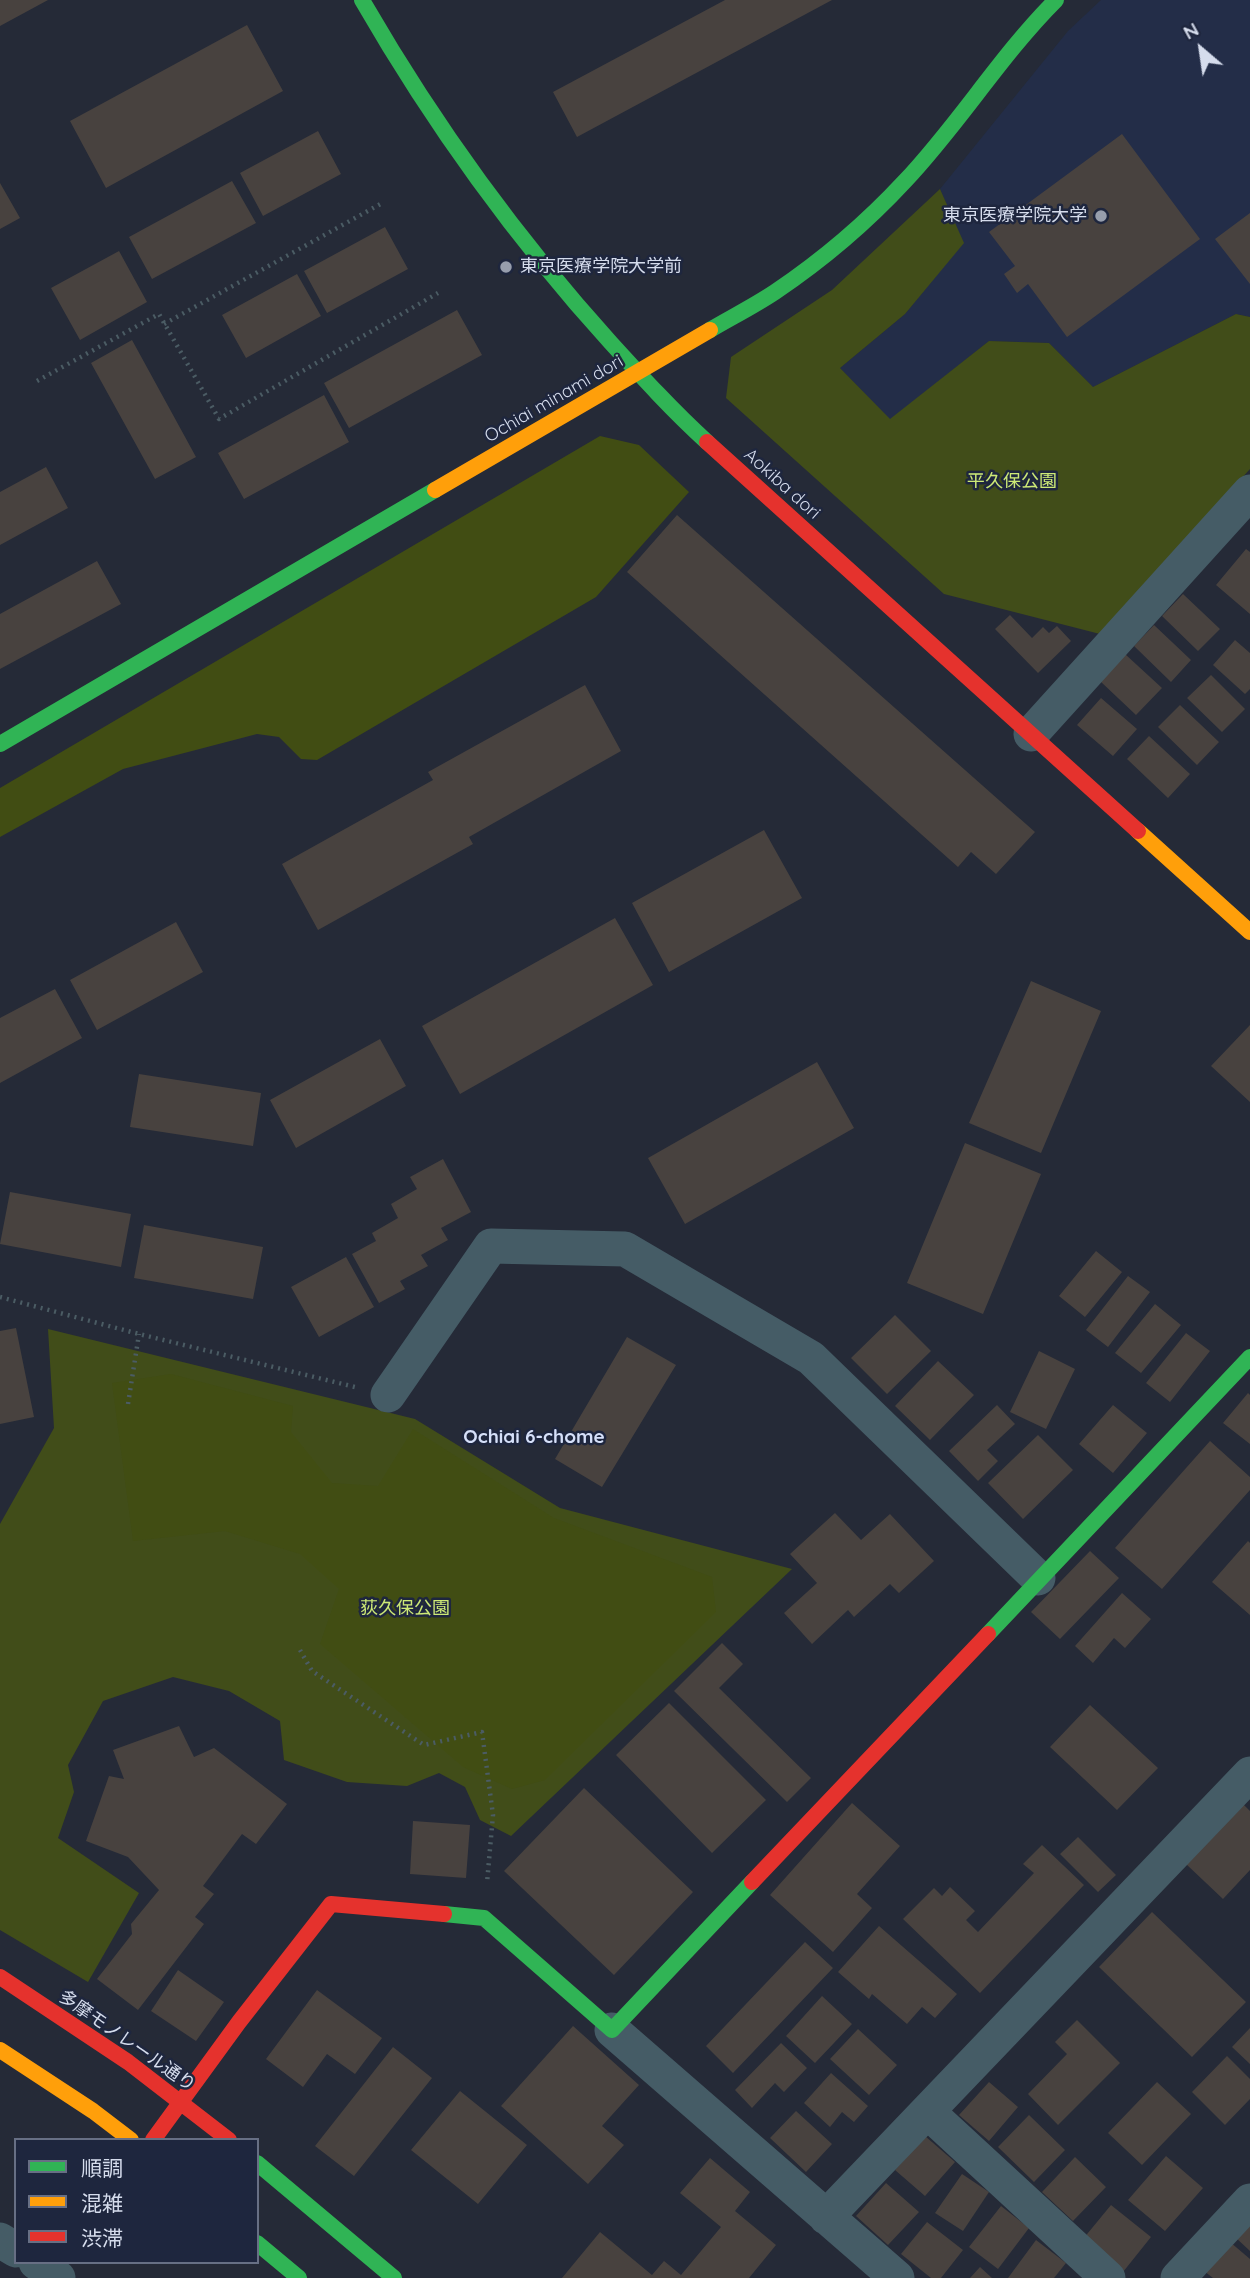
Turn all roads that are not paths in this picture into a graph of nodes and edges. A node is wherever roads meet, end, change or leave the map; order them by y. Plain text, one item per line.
1 (362, 0) edge
2 (1056, 0) edge
3 (637, 373) junction
4 (1250, 492) edge
5 (1031, 734) junction
6 (0, 744) edge
7 (1250, 932) edge
8 (1249, 1361) edge
9 (388, 1395) road end
10 (1038, 1578) junction
11 (1250, 1774) edge
12 (0, 1977) edge
13 (611, 2030) junction
14 (0, 2050) edge
15 (182, 2102) junction
16 (928, 2112) junction
17 (128, 2138) edge
18 (155, 2138) edge
19 (227, 2138) edge
20 (259, 2165) edge
21 (1250, 2201) edge
22 (826, 2217) junction
23 (259, 2245) edge
24 (299, 2278) edge
25 (394, 2278) edge
26 (897, 2278) edge
27 (1108, 2278) edge
28 (1178, 2278) edge

1 - 3 street, Aokiba dori
2 - 3 street, Ochiai minami dori
3 - 5 street, Aokiba dori
3 - 6 street, Ochiai minami dori
4 - 5 street
5 - 7 street, Aokiba dori
8 - 10 street
9 - 10 street
10 - 13 street
11 - 16 street
12 - 15 street, 多摩モノレール通り
13 - 15 street
13 - 22 street
14 - 17 street
15 - 18 street
15 - 19 street, 多摩モノレール通り
16 - 22 street
16 - 27 street
20 - 25 street
21 - 28 street
22 - 26 street
23 - 24 street

